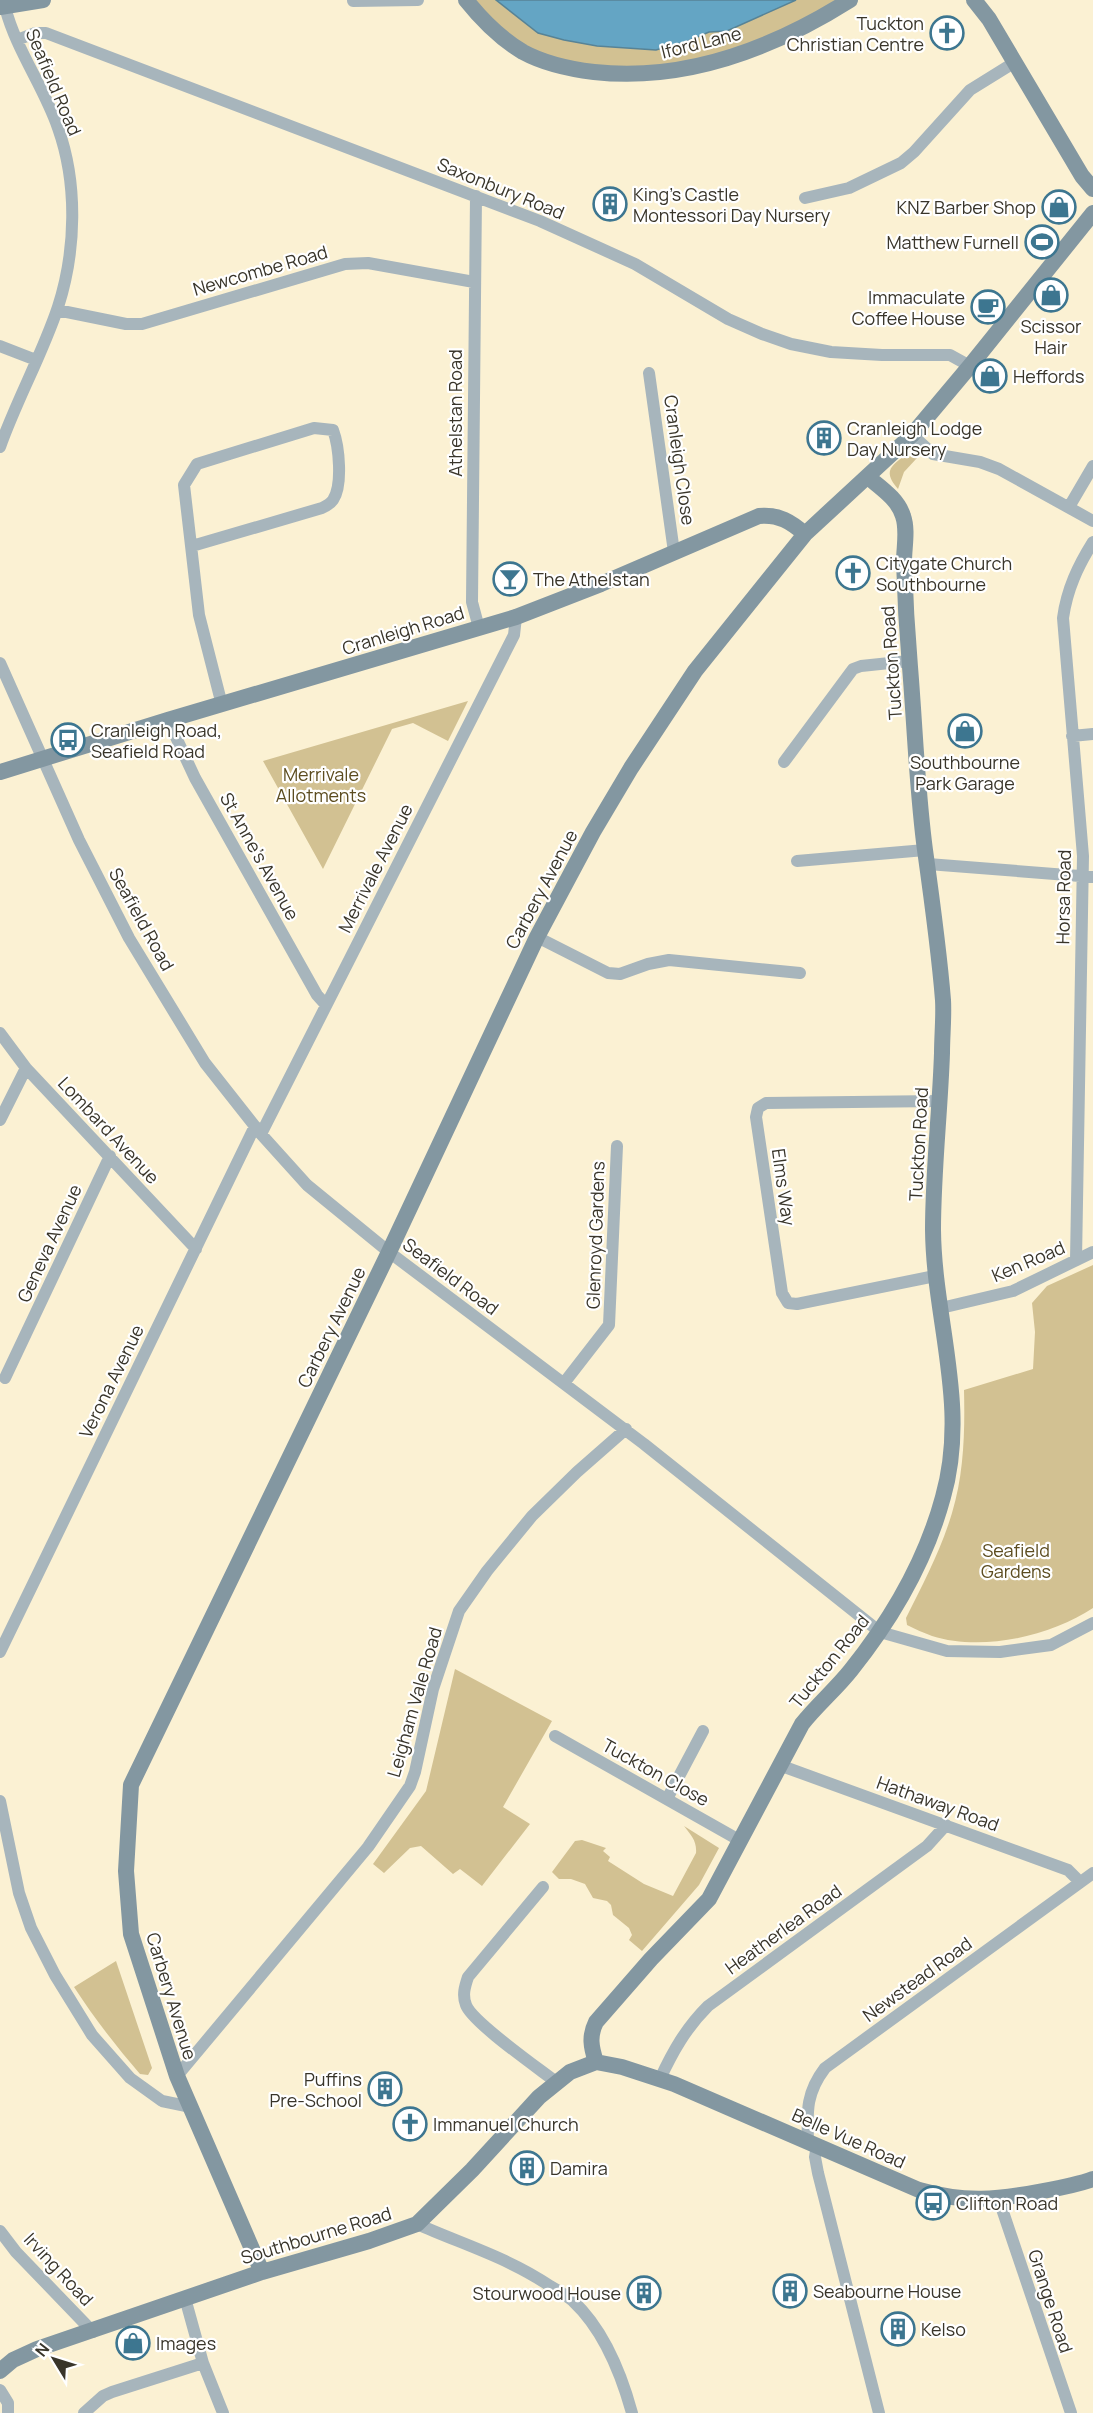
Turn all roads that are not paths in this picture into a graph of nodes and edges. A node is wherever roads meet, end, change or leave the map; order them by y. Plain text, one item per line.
1 (43, 0) edge
2 (418, 0) edge
3 (466, 0) edge
4 (850, 0) edge
5 (974, 0) edge
6 (353, 1) edge
7 (3, 7) edge
8 (17, 40) junction
9 (1015, 62) junction
10 (1093, 189) edge
11 (476, 196) junction
12 (805, 198) dead end
13 (1093, 213) edge
14 (474, 282) junction
15 (57, 310) junction
16 (0, 346) edge
17 (36, 360) junction
18 (970, 366) junction
19 (650, 374) dead end
20 (912, 435) junction
21 (0, 447) edge
22 (1093, 466) edge
23 (868, 477) junction
24 (1069, 507) junction
25 (1093, 521) edge
26 (805, 534) junction
27 (1093, 542) edge
28 (192, 546) junction
29 (674, 552) junction
30 (516, 617) junction
31 (479, 628) junction
32 (909, 661) junction
33 (0, 666) edge
34 (222, 705) junction
35 (168, 720) junction
36 (1093, 734) edge
37 (1072, 736) junction
38 (42, 759) junction
39 (784, 762) dead end
40 (0, 772) edge
41 (927, 857) junction
42 (797, 861) dead end
43 (1088, 876) edge
44 (537, 937) junction
45 (1080, 945) junction
46 (1093, 947) edge
47 (800, 973) dead end
48 (326, 1005) junction
49 (0, 1033) edge
50 (26, 1068) junction
51 (940, 1101) junction
52 (0, 1120) edge
53 (258, 1130) junction
54 (617, 1146) dead end
55 (110, 1156) junction
56 (196, 1249) junction
57 (388, 1252) junction
58 (1093, 1252) edge
59 (1076, 1260) junction
60 (935, 1276) junction
61 (941, 1308) junction
62 (5, 1378) dead end
63 (564, 1383) junction
64 (626, 1430) junction
65 (1093, 1623) edge
66 (880, 1632) junction
67 (0, 1653) edge
68 (703, 1731) dead end
69 (555, 1736) dead end
70 (779, 1765) junction
71 (667, 1799) junction
72 (0, 1801) edge
73 (946, 1826) junction
74 (739, 1840) junction
75 (1093, 1873) edge
76 (1080, 1882) junction
77 (543, 1887) dead end
78 (596, 2062) junction
79 (177, 2076) junction
80 (660, 2079) junction
81 (556, 2082) junction
82 (190, 2107) junction
83 (813, 2143) junction
84 (1093, 2179) edge
85 (999, 2200) junction
86 (417, 2223) junction
87 (0, 2231) edge
88 (262, 2272) junction
89 (185, 2298) junction
90 (93, 2331) junction
91 (203, 2363) junction
92 (0, 2371) edge
93 (0, 2390) edge
94 (8, 2413) edge
95 (84, 2413) edge
96 (223, 2413) edge
97 (632, 2413) edge
98 (879, 2413) edge
99 (1071, 2413) edge

1 - 7 street
2 - 6 street
3 - 4 street, Iford Lane
5 - 9 street
7 - 8 street, Seafield Road
8 - 11 street, Saxonbury Road
8 - 15 street, Seafield Road
9 - 10 street
9 - 12 street
11 - 14 street, Athelstan Road
11 - 18 street, Saxonbury Road
13 - 18 street
14 - 15 street, Newcombe Road
14 - 31 street, Athelstan Road
15 - 17 street, Seafield Road
16 - 17 street
17 - 21 street, Seafield Road
18 - 20 street
19 - 29 street, Cranleigh Close
20 - 23 street
20 - 24 street
22 - 24 street
23 - 26 street, Carbery Avenue
23 - 32 street, Tuckton Road
24 - 25 street
26 - 29 street, Cranleigh Road
26 - 44 street, Carbery Avenue
27 - 37 street, Horsa Road
28 - 28 street
28 - 34 street
29 - 30 street, Cranleigh Road
30 - 31 street, Cranleigh Road
30 - 48 street, Merrivale Avenue
31 - 34 street, Cranleigh Road
32 - 39 street
32 - 41 street, Tuckton Road
33 - 38 street, Seafield Road
34 - 35 street, Cranleigh Road
35 - 38 street, Cranleigh Road
35 - 48 street, St Anne's Avenue
36 - 37 street
37 - 43 street, Horsa Road
38 - 40 street, Cranleigh Road
38 - 53 street, Seafield Road
41 - 42 street
41 - 43 street
41 - 51 street, Tuckton Road
43 - 45 street, Horsa Road
44 - 47 street
44 - 57 street, Carbery Avenue
45 - 46 street
45 - 59 street, Horsa Road
48 - 53 street, Merrivale Avenue
49 - 50 street, Lombard Avenue
50 - 52 street
50 - 55 street, Lombard Avenue
51 - 60 street, Tuckton Road
51 - 60 street, Elms Way
53 - 56 street, Verona Avenue
53 - 57 street, Seafield Road
54 - 63 street, Glenroyd Gardens
55 - 56 street, Lombard Avenue
55 - 62 street, Geneva Avenue
56 - 67 street, Verona Avenue
57 - 63 street, Seafield Road
57 - 79 street, Carbery Avenue
58 - 59 street, Ken Road
59 - 61 street, Ken Road
60 - 61 street, Tuckton Road
61 - 66 street, Tuckton Road
63 - 64 street, Seafield Road
64 - 66 street, Seafield Road
64 - 79 street, Leigham Vale Road
65 - 66 street, Seafield Road
66 - 70 street, Tuckton Road
68 - 71 street
69 - 71 street, Tuckton Close
70 - 73 street, Hathaway Road
70 - 74 street, Tuckton Road
71 - 74 street, Tuckton Close
72 - 82 street
73 - 76 street, Hathaway Road
73 - 80 street, Heatherlea Road
74 - 78 street, Tuckton Road
75 - 76 street, Newstead Road
76 - 83 street, Newstead Road
77 - 81 street
78 - 80 street, Belle Vue Road
78 - 81 street, Southbourne Road
79 - 82 street, Carbery Avenue
80 - 83 street, Belle Vue Road
81 - 86 street, Southbourne Road
82 - 88 street, Carbery Avenue
83 - 85 street, Belle Vue Road
83 - 98 street
84 - 85 street, Belle Vue Road
85 - 99 street, Grange Road
86 - 88 street, Southbourne Road
86 - 97 street
87 - 90 street, Irving Road
88 - 89 street, Southbourne Road
89 - 90 street, Southbourne Road
89 - 91 street
90 - 92 street, Southbourne Road
91 - 95 street
91 - 96 street
93 - 94 street

